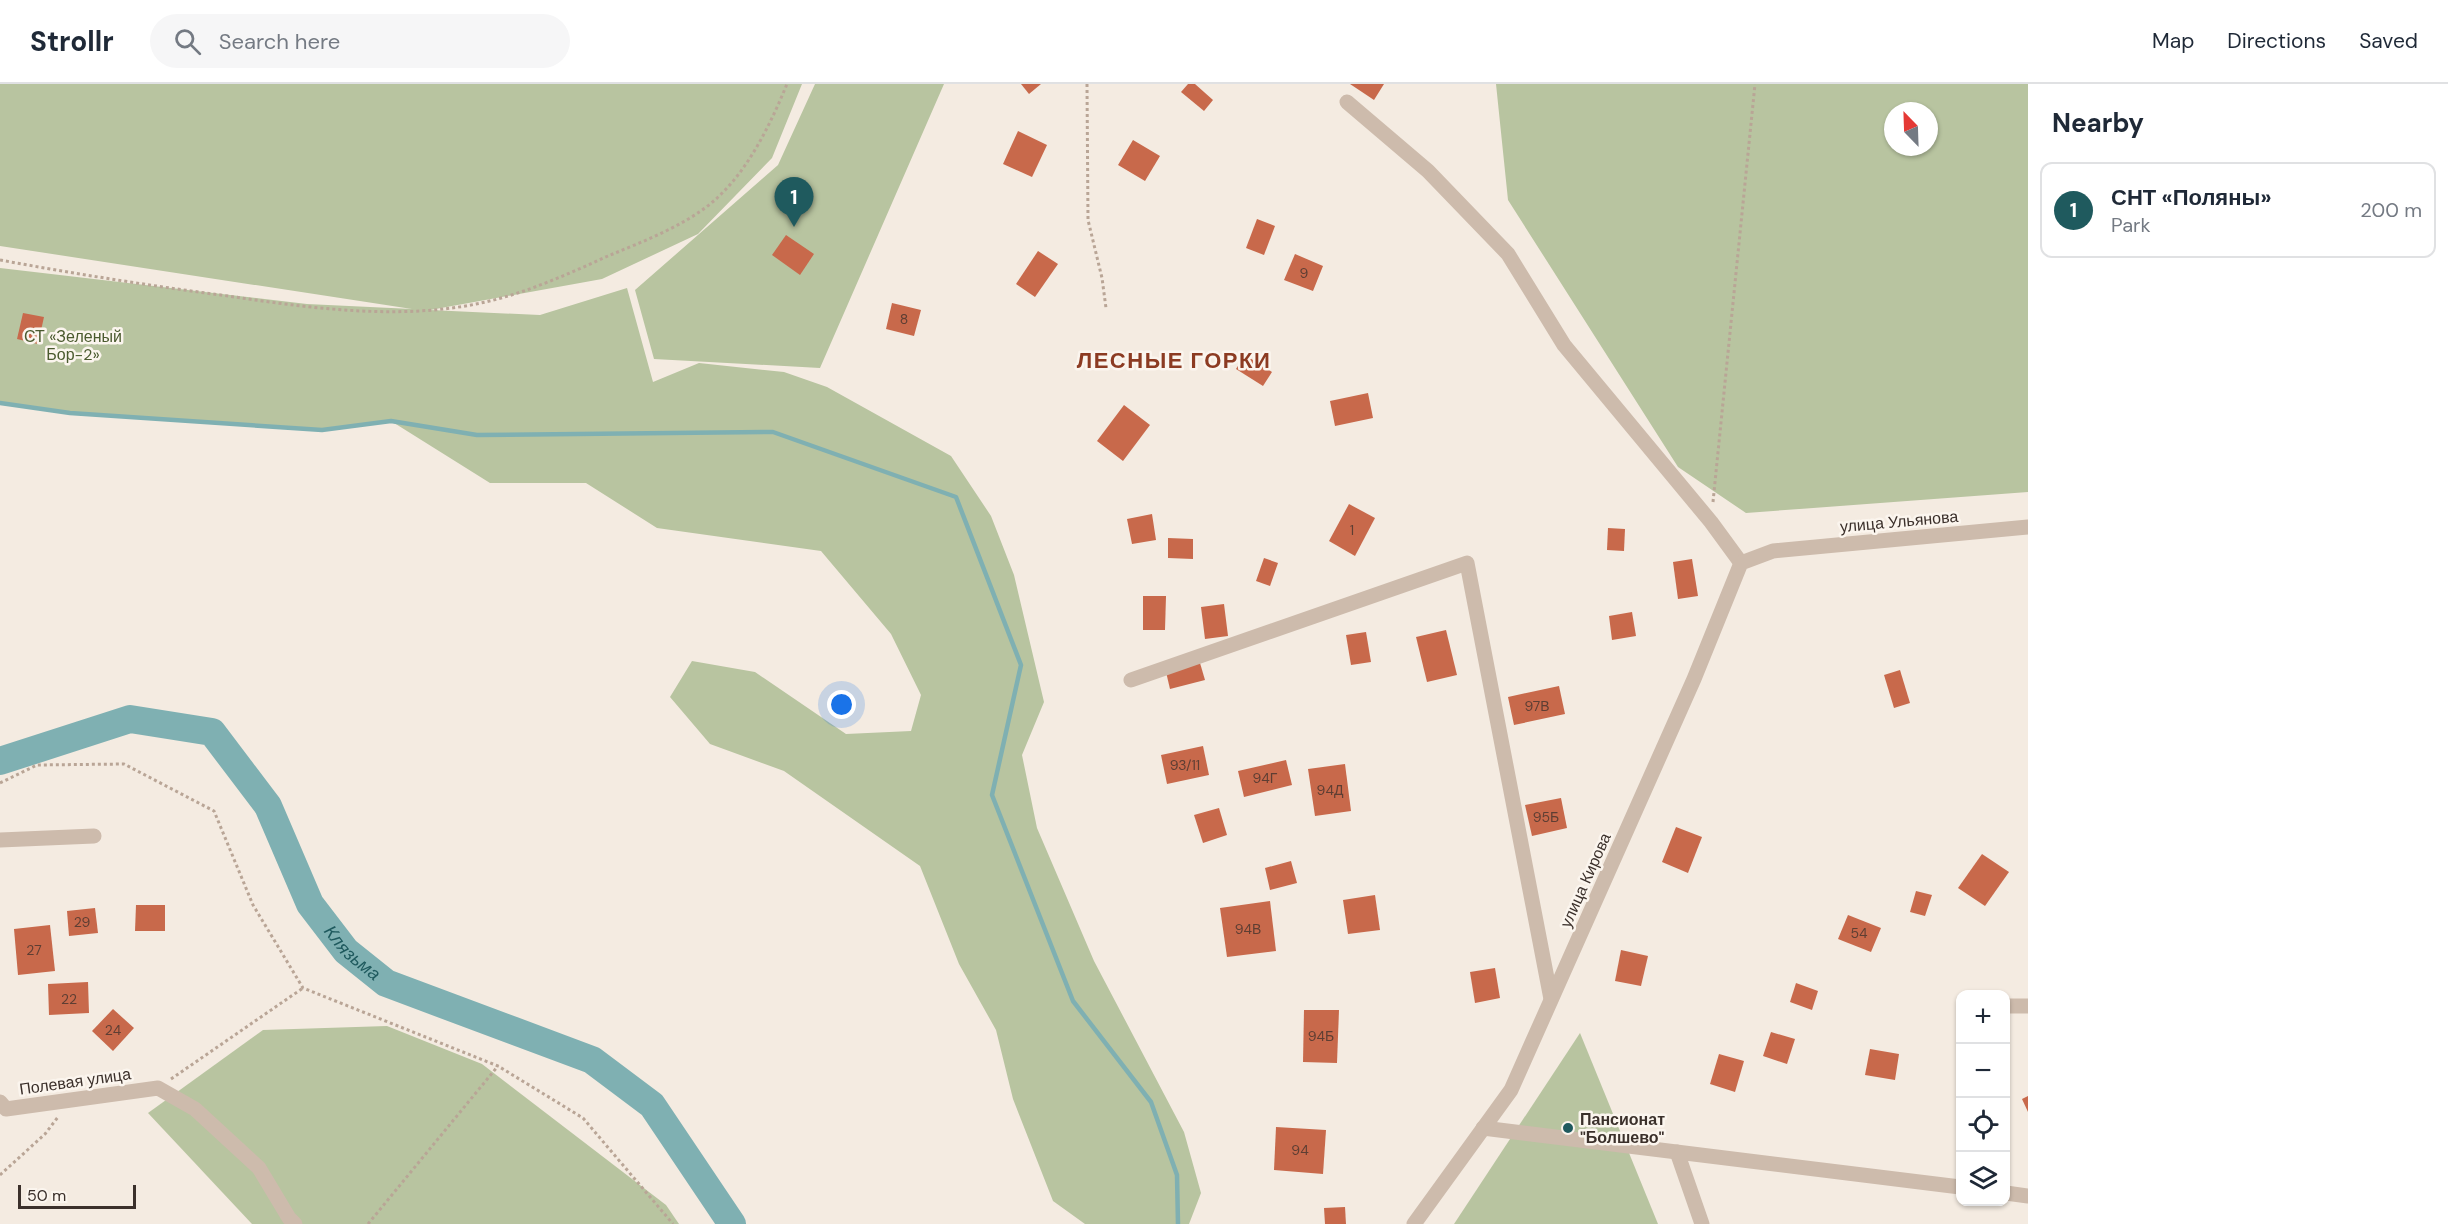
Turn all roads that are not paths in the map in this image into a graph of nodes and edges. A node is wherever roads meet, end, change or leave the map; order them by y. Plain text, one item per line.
1 (1347, 102) dead end
2 (2028, 526) edge
3 (1741, 563) junction
4 (1131, 680) dead end
5 (94, 836) dead end
6 (0, 840) edge
7 (1551, 999) junction
8 (2010, 1006) edge
9 (2028, 1006) edge
10 (2, 1109) edge
11 (1483, 1128) junction
12 (1677, 1152) junction
13 (1956, 1187) edge
14 (2010, 1194) edge
15 (2028, 1196) edge
16 (295, 1224) edge
17 (1414, 1224) edge
18 (1702, 1224) edge

1 - 3 street
2 - 3 street, улица Ульянова
3 - 7 street, улица Кирова
4 - 7 street
5 - 6 street
7 - 11 street, улица Кирова
8 - 9 street
10 - 16 street, Полевая улица
11 - 12 street
11 - 17 street, улица Кирова
12 - 13 street
12 - 18 street
14 - 15 street

